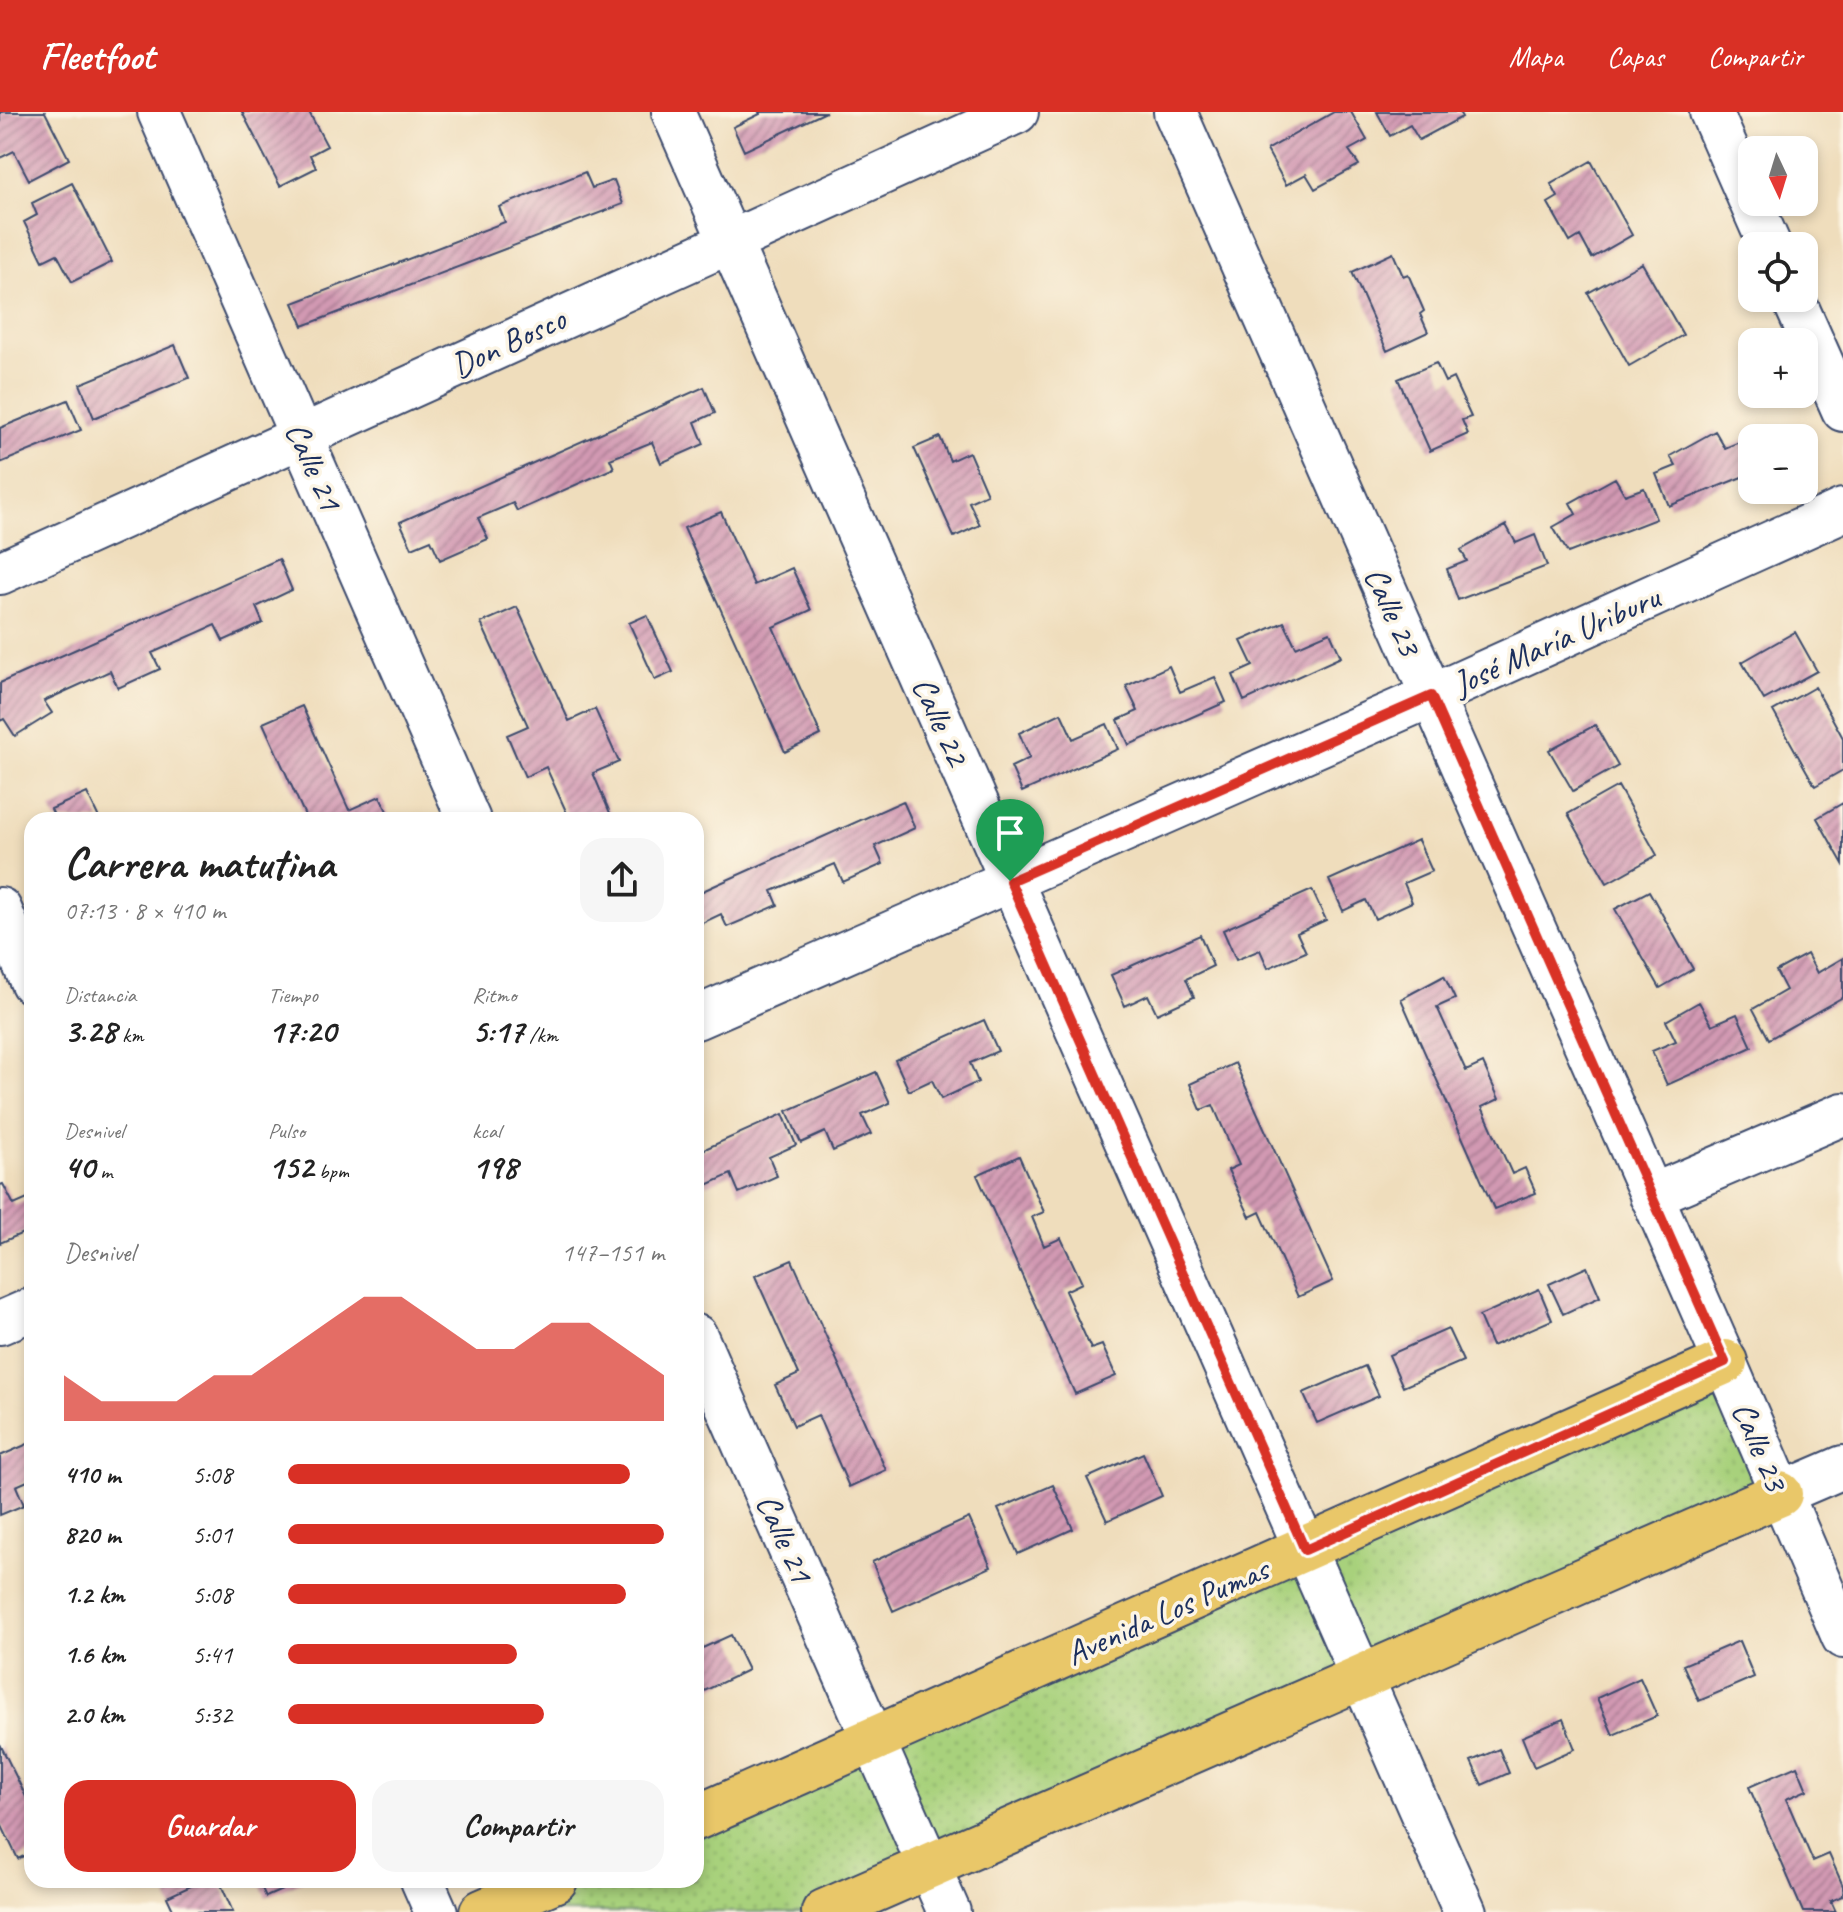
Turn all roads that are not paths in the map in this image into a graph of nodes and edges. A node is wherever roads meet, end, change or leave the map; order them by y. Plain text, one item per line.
1 (159, 112) edge
2 (673, 112) edge
3 (1017, 112) edge
4 (1175, 112) edge
5 (1711, 112) edge
6 (1764, 232) edge
7 (730, 241) junction
8 (1799, 312) edge
9 (1843, 410) edge
10 (301, 436) junction
11 (1843, 510) edge
12 (0, 573) edge
13 (1431, 696) junction
14 (466, 812) edge
15 (1010, 881) junction
16 (0, 909) edge
17 (24, 964) edge
18 (704, 1015) edge
19 (1843, 1114) edge
20 (1651, 1196) junction
21 (24, 1312) edge
22 (0, 1323) edge
23 (704, 1354) edge
24 (1725, 1362) junction
25 (1843, 1467) edge
26 (1780, 1494) junction
27 (1305, 1550) junction
28 (1843, 1637) edge
29 (1362, 1677) junction
30 (874, 1740) junction
31 (704, 1814) edge
32 (929, 1866) junction
33 (426, 1888) edge
34 (537, 1888) edge
35 (436, 1912) edge
36 (482, 1912) edge
37 (824, 1912) edge
38 (949, 1912) edge
39 (1465, 1912) edge

1 - 10 street, Calle 21
2 - 7 street, Calle 22
3 - 7 street, Don Bosco
4 - 13 street, Calle 23
5 - 6 street
7 - 10 street, Don Bosco
7 - 15 street, Calle 22
8 - 9 street
10 - 12 street, Don Bosco
10 - 14 street, Calle 21
11 - 13 street, José María Uriburu
13 - 15 street, José María Uriburu
13 - 20 street, Calle 23
15 - 18 street, José María Uriburu
15 - 27 street, Calle 22
16 - 17 street
19 - 20 street
20 - 24 street, Calle 23
21 - 22 street
23 - 30 street, Calle 21
24 - 26 street, Calle 23
24 - 27 main road, Avenida Los Pumas
25 - 26 street
26 - 28 street, Calle 23
26 - 29 main road
27 - 29 street, Calle 22
27 - 30 main road, Avenida Los Pumas
29 - 32 main road
29 - 39 street, Calle 22
30 - 31 main road, Avenida Los Pumas
30 - 32 street, Calle 21
32 - 37 main road
32 - 38 street
33 - 35 street
34 - 36 main road

